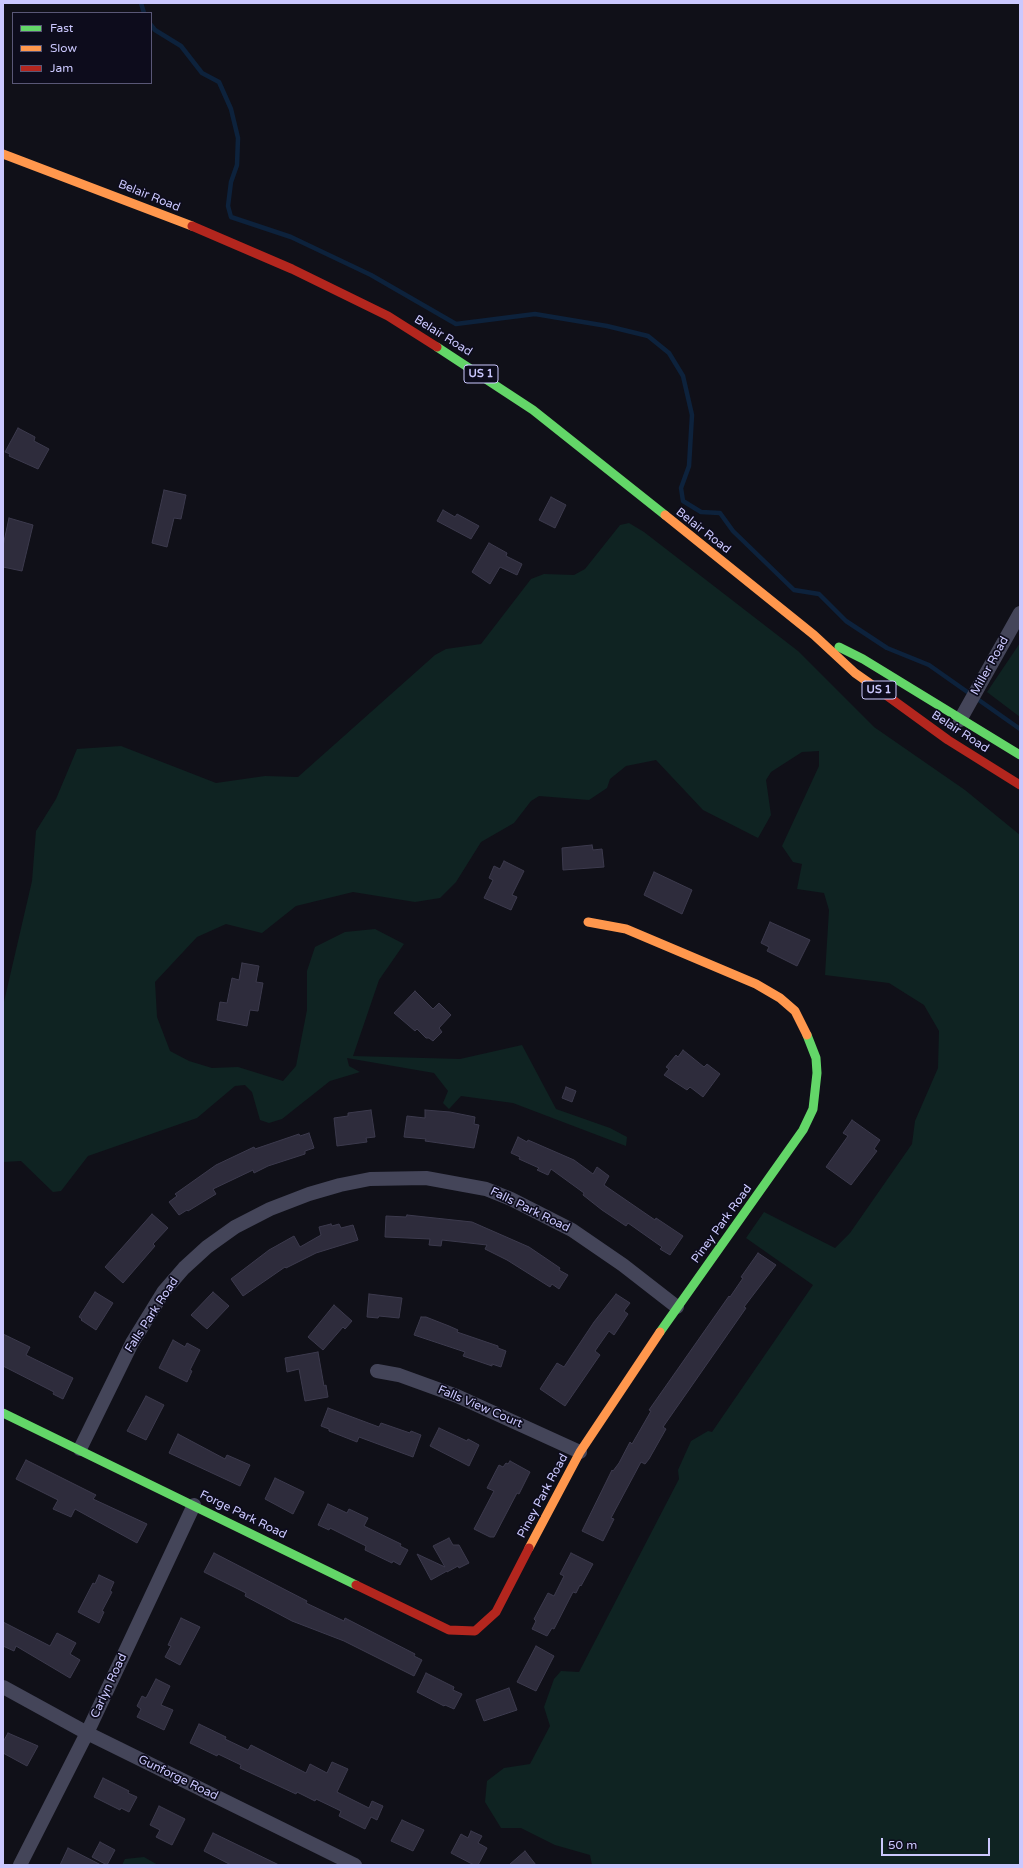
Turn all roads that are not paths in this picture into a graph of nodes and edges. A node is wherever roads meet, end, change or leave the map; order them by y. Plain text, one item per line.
1 (3, 154) edge
2 (1020, 613) edge
3 (814, 635) junction
4 (954, 730) junction
5 (1020, 755) edge
6 (1020, 785) edge
7 (588, 922) dead end
8 (677, 1307) junction
9 (377, 1371) dead end
10 (3, 1413) edge
11 (80, 1449) junction
12 (580, 1452) junction
13 (194, 1504) junction
14 (475, 1631) joint
15 (3, 1687) edge
16 (87, 1733) junction
17 (20, 1865) edge
18 (355, 1865) edge

1 - 3 main road, Belair Road / US 1
2 - 4 street, Miller Road
3 - 4 main road, Belair Road / US 1
3 - 4 main road, Belair Road / US 1
4 - 5 main road, Belair Road / US 1
4 - 6 main road, Belair Road / US 1
7 - 8 main road, Piney Park Road
8 - 11 street, Falls Park Road
8 - 12 main road, Piney Park Road
9 - 12 street, Falls View Court
10 - 11 main road, Forge Park Road
11 - 13 main road, Forge Park Road
12 - 14 main road, Piney Park Road
13 - 14 main road, Forge Park Road
13 - 16 street, Carlyn Road
15 - 16 street, Gunforge Road
16 - 17 street, Carlyn Road
16 - 18 street, Gunforge Road

